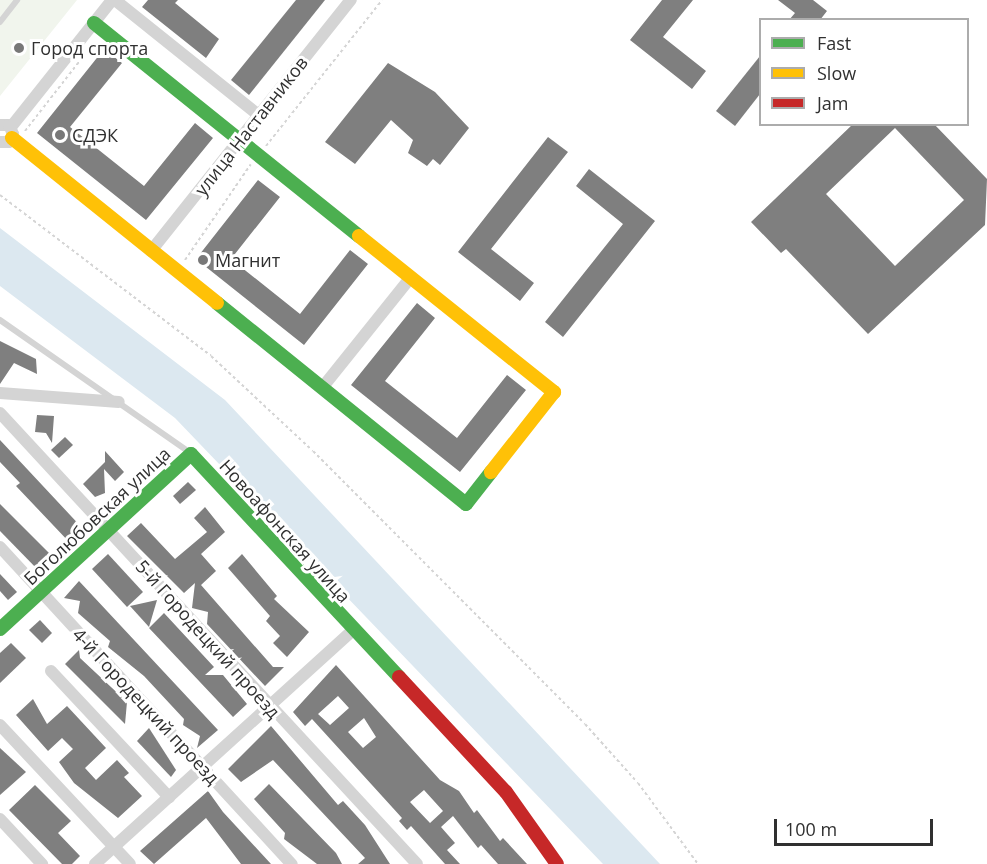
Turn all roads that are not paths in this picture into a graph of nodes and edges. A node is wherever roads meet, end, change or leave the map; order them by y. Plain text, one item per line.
1 (113, 0) edge
2 (351, 0) edge
3 (13, 1) edge
4 (0, 22) edge
5 (94, 23) junction
6 (260, 116) junction
7 (9, 134) edge
8 (241, 140) junction
9 (151, 251) junction
10 (411, 277) junction
11 (0, 320) edge
12 (322, 388) junction
13 (0, 393) edge
14 (119, 402) junction
15 (0, 413) edge
16 (191, 453) junction
17 (109, 530) junction
18 (0, 547) edge
19 (40, 592) junction
20 (0, 629) edge
21 (351, 632) junction
22 (51, 671) dead end
23 (269, 706) junction
24 (0, 725) edge
25 (202, 766) junction
26 (169, 797) junction
27 (0, 819) edge
28 (114, 847) junction
29 (42, 864) edge
30 (95, 864) edge
31 (130, 864) edge
32 (292, 864) edge
33 (417, 864) edge
34 (557, 864) edge

1 - 5 street
1 - 6 street
2 - 6 street, улица Наставников
3 - 4 lane
5 - 7 street
5 - 8 street
6 - 8 street, улица Наставников
7 - 9 street
8 - 9 street, улица Наставников
8 - 10 street
9 - 12 street
10 - 12 street
10 - 12 street
11 - 14 lane
13 - 14 street
14 - 16 lane
15 - 17 street, 5-й Городецкий проезд
16 - 17 street, Боголюбовская улица
16 - 21 street, Новоафонская улица
17 - 19 street, Боголюбовская улица
17 - 23 street, 5-й Городецкий проезд
18 - 19 street, 4-й Городецкий проезд
19 - 20 street, Боголюбовская улица
19 - 25 street, 4-й Городецкий проезд
21 - 23 street
21 - 34 street, Новоафонская улица
22 - 26 street
23 - 25 street
23 - 33 street, 5-й Городецкий проезд
24 - 28 street
25 - 26 street
25 - 32 street, 4-й Городецкий проезд
26 - 28 street
27 - 29 street
28 - 30 street
28 - 31 street

